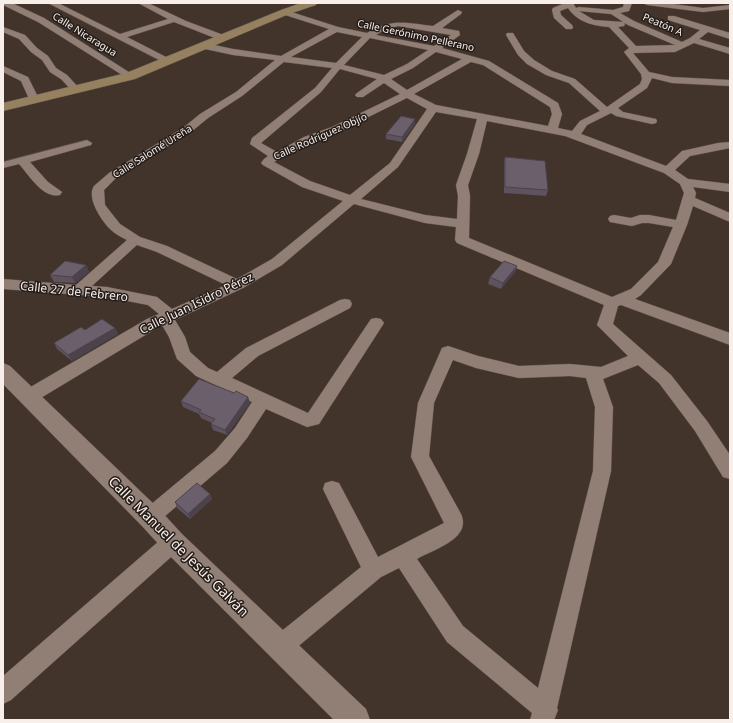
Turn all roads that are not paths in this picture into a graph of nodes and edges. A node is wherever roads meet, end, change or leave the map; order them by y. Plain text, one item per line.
1 (52, 3) edge
2 (142, 3) edge
3 (312, 3) edge
4 (628, 3) edge
5 (647, 3) edge
6 (5, 4) edge
7 (77, 4) dead end
8 (570, 5) edge
9 (672, 5) edge
10 (730, 8) edge
11 (65, 10) junction
12 (285, 12) junction
13 (458, 12) dead end
14 (613, 12) junction
15 (37, 18) junction
16 (671, 18) junction
17 (175, 19) junction
18 (632, 23) junction
19 (610, 24) junction
20 (569, 27) dead end
21 (658, 28) junction
22 (3, 29) edge
23 (336, 29) junction
24 (435, 29) junction
25 (706, 29) junction
26 (369, 35) junction
27 (510, 35) dead end
28 (730, 36) edge
29 (120, 37) junction
30 (223, 38) junction
31 (693, 40) junction
32 (682, 44) junction
33 (205, 46) junction
34 (435, 49) junction
35 (634, 49) junction
36 (730, 51) edge
37 (283, 58) junction
38 (472, 58) junction
39 (167, 61) junction
40 (338, 66) junction
41 (3, 69) edge
42 (646, 74) junction
43 (130, 76) junction
44 (384, 79) junction
45 (672, 80) junction
46 (730, 83) edge
47 (644, 86) junction
48 (76, 90) junction
49 (406, 94) junction
50 (360, 95) dead end
51 (34, 99) junction
52 (3, 107) edge
53 (433, 108) junction
54 (609, 110) junction
55 (483, 117) junction
56 (652, 121) dead end
57 (552, 130) junction
58 (575, 135) junction
59 (87, 143) dead end
60 (730, 145) edge
61 (276, 156) junction
62 (22, 160) junction
63 (3, 165) edge
64 (668, 171) junction
65 (685, 182) junction
66 (730, 188) edge
67 (56, 192) dead end
68 (688, 199) junction
69 (352, 200) junction
70 (730, 218) edge
71 (614, 219) dead end
72 (462, 224) junction
73 (681, 225) junction
74 (134, 240) junction
75 (3, 284) edge
76 (238, 285) junction
77 (79, 290) junction
78 (616, 301) junction
79 (344, 304) dead end
80 (166, 318) junction
81 (376, 323) dead end
82 (730, 339) edge
83 (640, 358) junction
84 (3, 371) edge
85 (592, 372) junction
86 (219, 380) junction
87 (28, 397) junction
88 (262, 400) junction
89 (730, 471) edge
90 (332, 489) dead end
91 (150, 517) junction
92 (173, 542) junction
93 (402, 556) junction
94 (374, 570) junction
95 (281, 646) junction
96 (3, 692) edge
97 (544, 715) edge
98 (355, 720) edge

1 - 11 street
2 - 17 street
3 - 12 main road
4 - 14 street
5 - 9 street
6 - 15 street, Calle Nicaragua
7 - 11 street
8 - 14 street
8 - 19 street
8 - 20 street
9 - 10 street
9 - 16 street
11 - 15 street
11 - 29 street
12 - 23 street, Calle Gerónimo Pellerano
12 - 30 main road
13 - 24 street
14 - 18 street, Peatón A
15 - 43 street, Calle Nicaragua
16 - 21 street
16 - 25 street
17 - 29 street
17 - 30 street
18 - 19 street
18 - 21 street, Peatón A
19 - 35 street
21 - 32 street, Peatón A
22 - 48 street
23 - 26 street, Calle Gerónimo Pellerano
23 - 37 street, Calle Salomé Ureña
24 - 26 street
24 - 34 street
25 - 28 street
25 - 31 street
26 - 34 street, Calle Gerónimo Pellerano
26 - 40 street
27 - 54 street
29 - 39 street
30 - 33 main road
31 - 32 street
31 - 36 street
32 - 35 street
33 - 37 street
33 - 39 main road
34 - 38 street, Calle Gerónimo Pellerano
34 - 44 street
35 - 42 street
37 - 40 street
37 - 74 street, Calle Salomé Ureña
38 - 49 street, Calle Rodríguez Objío
38 - 57 street, Calle Gerónimo Pellerano
39 - 43 main road
40 - 44 street
40 - 61 street
41 - 51 street
42 - 45 street
42 - 47 street
43 - 48 main road
44 - 49 street
44 - 50 street
45 - 46 street
45 - 47 street
47 - 54 street
48 - 51 main road
49 - 53 street
49 - 61 street, Calle Rodríguez Objío
51 - 52 main road
53 - 55 street
53 - 69 street, Calle Juan Isidro Pérez
54 - 56 street
54 - 58 street
55 - 57 street
55 - 72 street
57 - 58 street
58 - 64 street
59 - 62 street
60 - 64 street
61 - 69 street, Calle Rodríguez Objío
62 - 63 street
62 - 67 street
64 - 65 street
65 - 66 street
65 - 68 street
68 - 70 street
68 - 73 street
69 - 72 street, Calle Rodríguez Objío
69 - 76 street, Calle Juan Isidro Pérez
71 - 73 street
72 - 78 street
73 - 78 street
74 - 76 street, Calle Salomé Ureña
74 - 77 street
75 - 77 street, Calle 27 de Febrero
76 - 80 street, Calle Juan Isidro Pérez
77 - 80 street, Calle 27 de Febrero
78 - 82 street
78 - 83 street
79 - 86 street
80 - 86 street, Calle 27 de Febrero
80 - 87 street, Calle Juan Isidro Pérez
81 - 88 street, Calle 27 de Febrero
83 - 85 street
83 - 89 street
84 - 87 street, Calle Manuel de Jesús Galván
85 - 93 street
85 - 97 street
86 - 88 street, Calle 27 de Febrero
87 - 91 street, Calle Manuel de Jesús Galván
88 - 91 street
90 - 94 street
91 - 92 street, Calle Manuel de Jesús Galván
92 - 95 street, Calle Manuel de Jesús Galván
92 - 96 street
93 - 94 street
93 - 97 street
94 - 95 street
95 - 98 street, Calle Manuel de Jesús Galván

